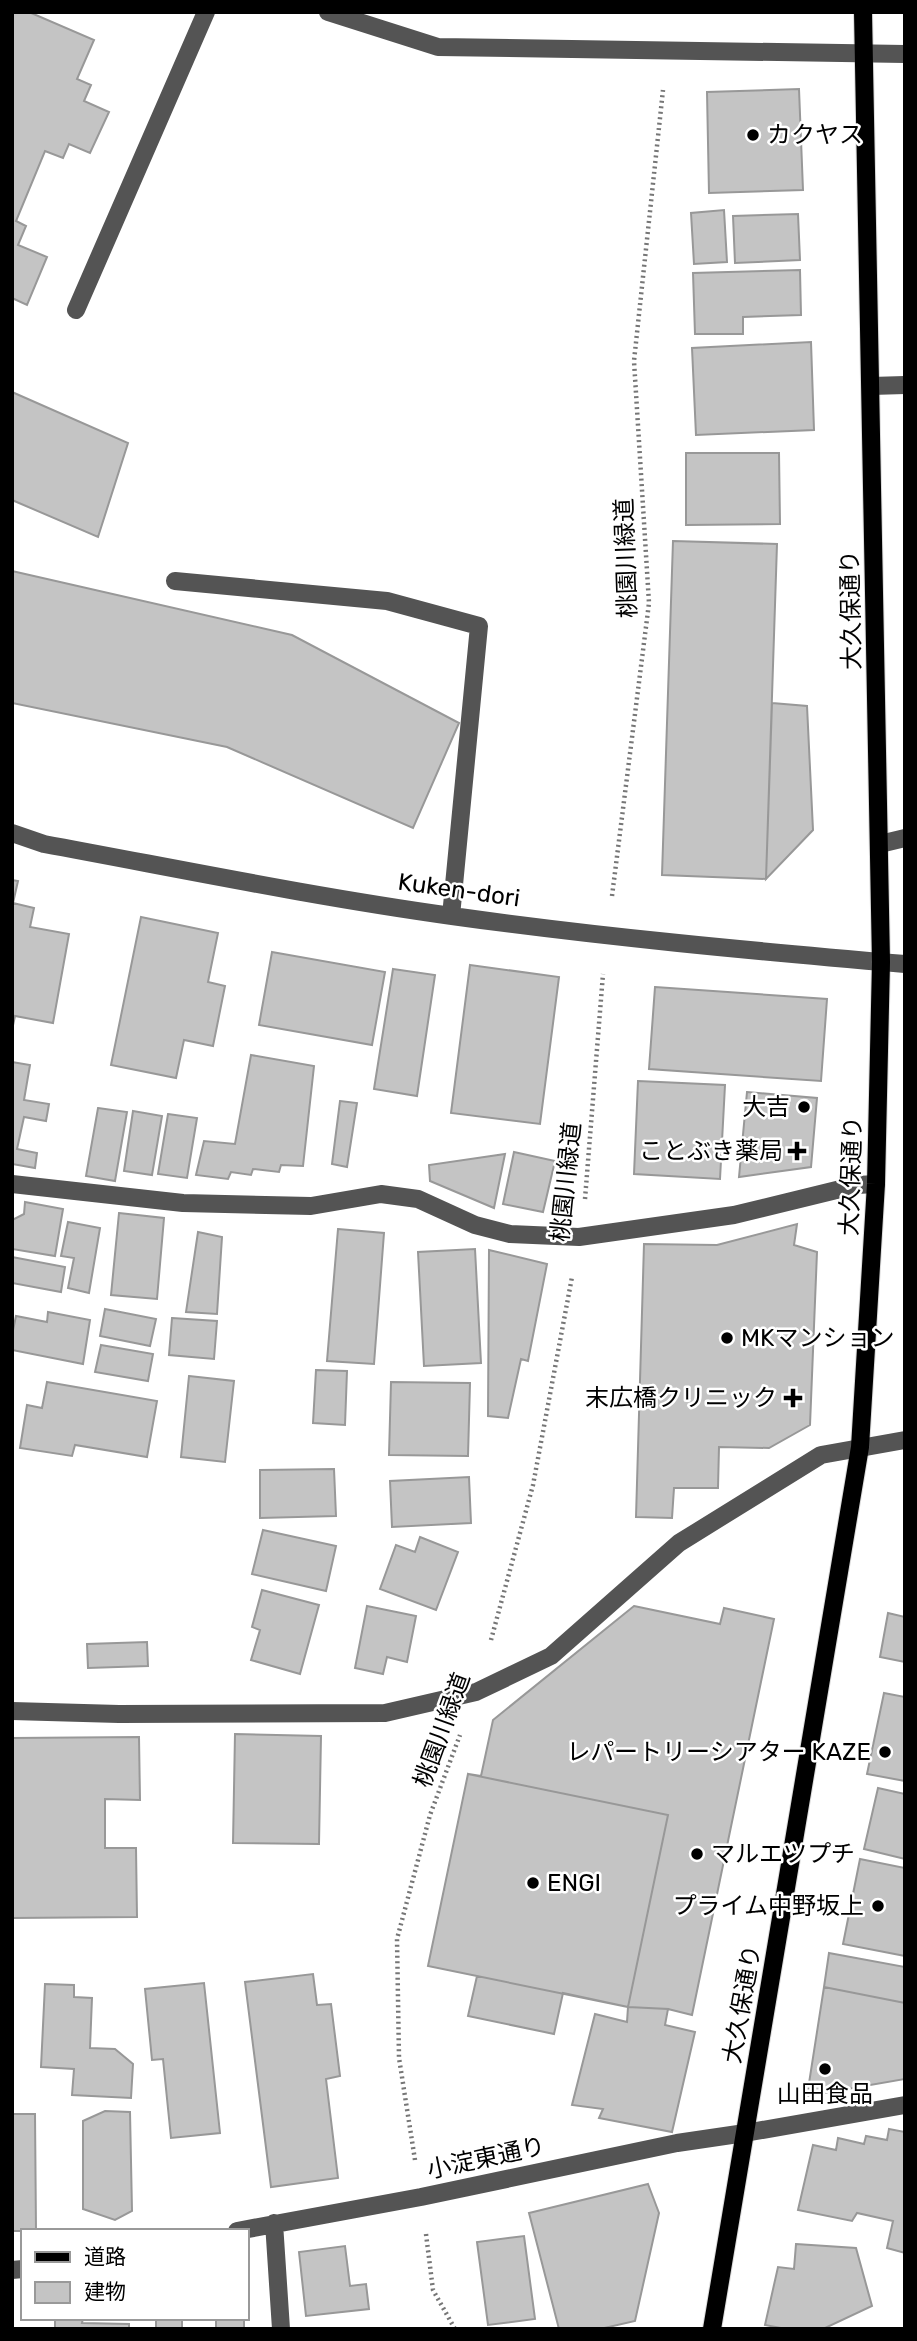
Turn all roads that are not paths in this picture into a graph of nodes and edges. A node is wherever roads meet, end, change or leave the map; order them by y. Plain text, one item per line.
1 (206, 12) edge
2 (328, 12) edge
3 (863, 12) edge
4 (863, 54) junction
5 (905, 54) edge
6 (76, 310) dead end
7 (905, 385) edge
8 (871, 386) junction
9 (176, 580) dead end
10 (12, 833) edge
11 (905, 838) edge
12 (880, 844) junction
13 (451, 916) junction
14 (881, 962) junction
15 (905, 964) edge
16 (12, 1184) edge
17 (876, 1184) junction
18 (905, 1440) edge
19 (860, 1447) junction
20 (12, 1711) edge
21 (905, 2105) edge
22 (745, 2133) junction
23 (274, 2223) junction
24 (246, 2229) edge
25 (281, 2329) edge
26 (712, 2329) edge

1 - 6 street
2 - 4 street
3 - 4 main road, 大久保通り
4 - 5 street
4 - 8 main road, 大久保通り
7 - 8 street
8 - 12 main road, 大久保通り
9 - 13 street
10 - 13 street, Kuken-dori
11 - 12 street
12 - 14 main road, 大久保通り
13 - 14 street, Kuken-dori
14 - 15 street, Kuken-dori
14 - 17 main road, 大久保通り
16 - 17 street
17 - 19 main road, 大久保通り
18 - 19 street
19 - 20 street
19 - 22 main road, 大久保通り
21 - 22 street, 小淀東通り
22 - 23 street, 小淀東通り
22 - 26 main road, 大久保通り
23 - 24 street, 小淀東通り
23 - 25 street

